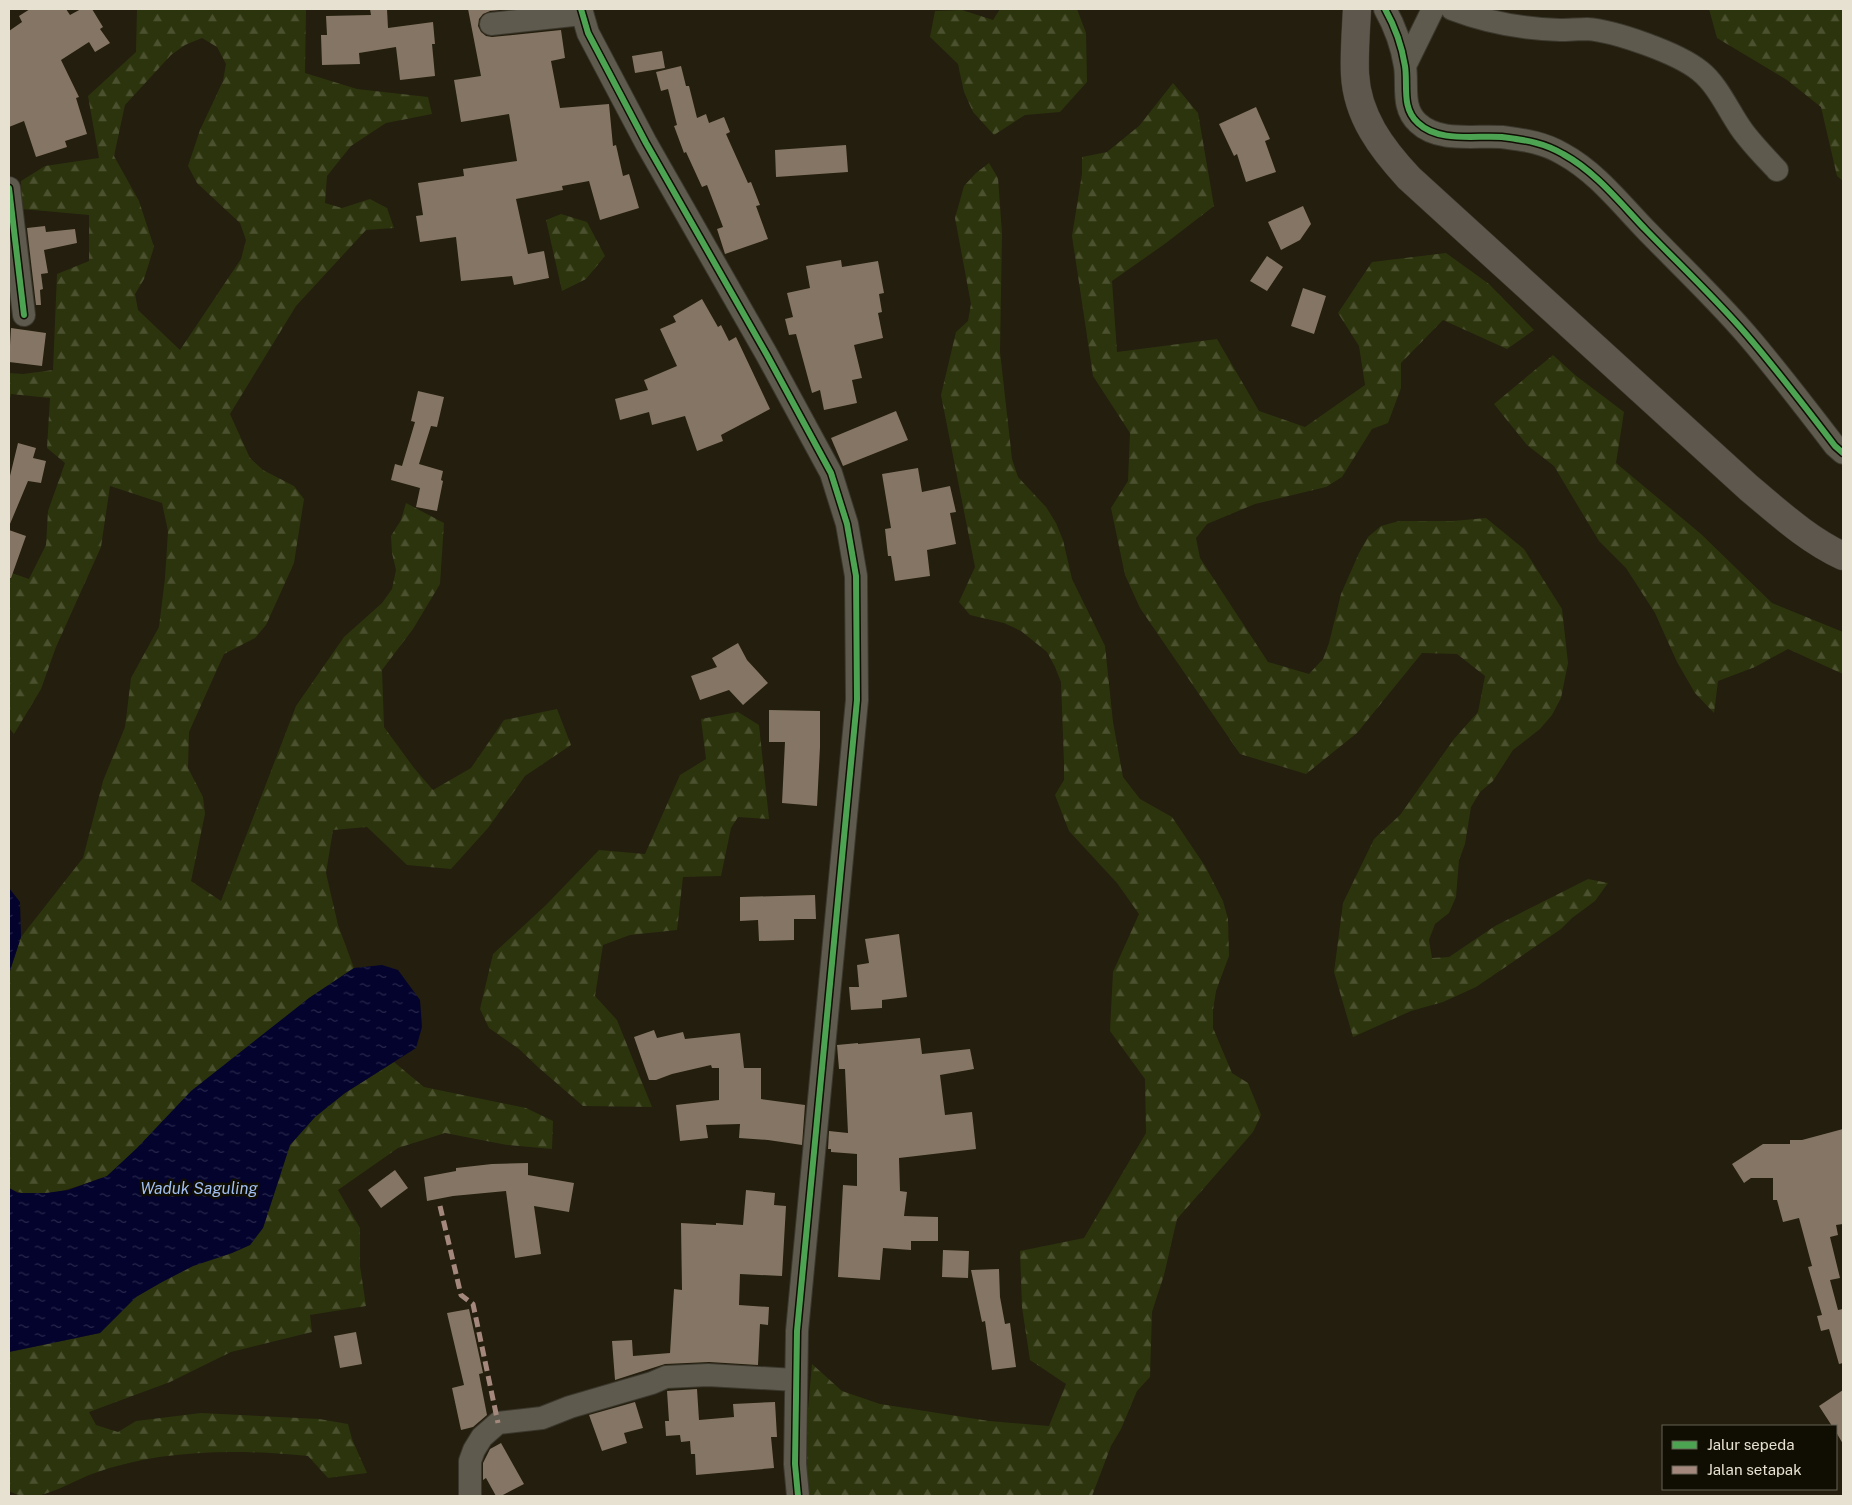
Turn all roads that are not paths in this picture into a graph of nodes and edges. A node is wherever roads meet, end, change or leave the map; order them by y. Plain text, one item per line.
1 (1357, 9) edge
2 (1385, 9) edge
3 (1433, 9) edge
4 (1452, 9) edge
5 (581, 11) edge
6 (491, 24) dead end
7 (1405, 66) junction
8 (1777, 170) dead end
9 (9, 188) edge
10 (24, 315) dead end
11 (1843, 453) edge
12 (1843, 556) edge
13 (795, 1380) junction
14 (470, 1496) edge
15 (798, 1496) edge

1 - 12 main road
2 - 7 street
3 - 7 street
4 - 8 street
5 - 6 street
5 - 13 street
7 - 11 street
9 - 10 street
13 - 14 street
13 - 15 street

